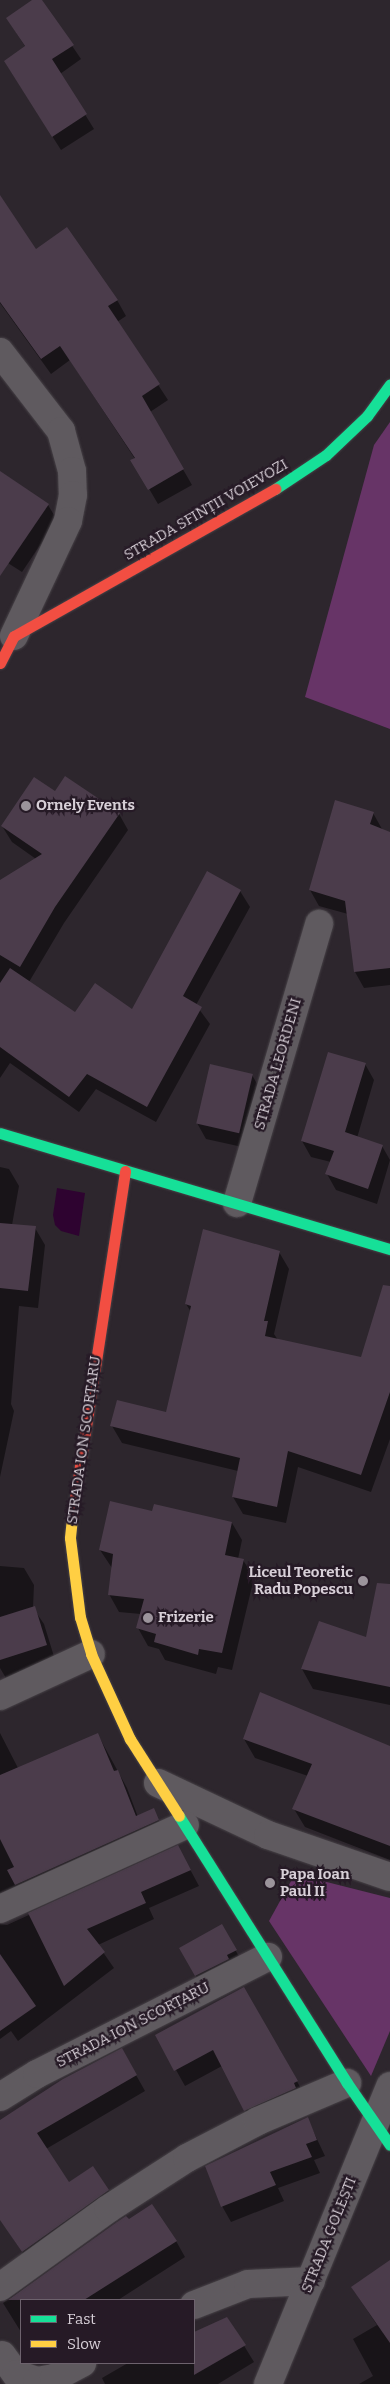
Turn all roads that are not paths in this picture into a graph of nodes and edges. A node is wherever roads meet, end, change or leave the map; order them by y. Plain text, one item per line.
1 (0, 352) edge
2 (390, 384) edge
3 (14, 636) junction
4 (0, 663) edge
5 (319, 924) dead end
6 (0, 1133) edge
7 (125, 1171) junction
8 (238, 1204) junction
9 (390, 1249) edge
10 (91, 1654) junction
11 (0, 1696) edge
12 (158, 1783) junction
13 (185, 1825) junction
14 (390, 1877) edge
15 (0, 1909) edge
16 (268, 1957) junction
17 (347, 2083) junction
18 (390, 2086) edge
19 (0, 2097) edge
20 (382, 2134) edge
21 (311, 2281) junction
22 (0, 2286) edge
23 (195, 2305) edge
24 (2, 2355) dead end
25 (80, 2364) edge
26 (268, 2384) edge

1 - 3 street
2 - 3 street, STRADA SFINȚII VOIEVOZI
3 - 4 street
5 - 8 street, STRADA LEORDENI
6 - 7 street
7 - 8 street
7 - 10 street, STRADA ION SCORȚARU
8 - 9 street
10 - 11 street
10 - 12 street, STRADA ION SCORȚARU
12 - 13 street, STRADA ION SCORȚARU
12 - 14 street
13 - 15 street
13 - 16 street, STRADA ION SCORȚARU
16 - 17 street, STRADA ION SCORȚARU
16 - 19 street, STRADA ION SCORȚARU
17 - 20 street, STRADA ION SCORȚARU
17 - 22 street
18 - 20 street, STRADA GOLEȘTI
20 - 21 street, STRADA GOLEȘTI
21 - 23 street
21 - 26 street, STRADA GOLEȘTI
24 - 25 street

